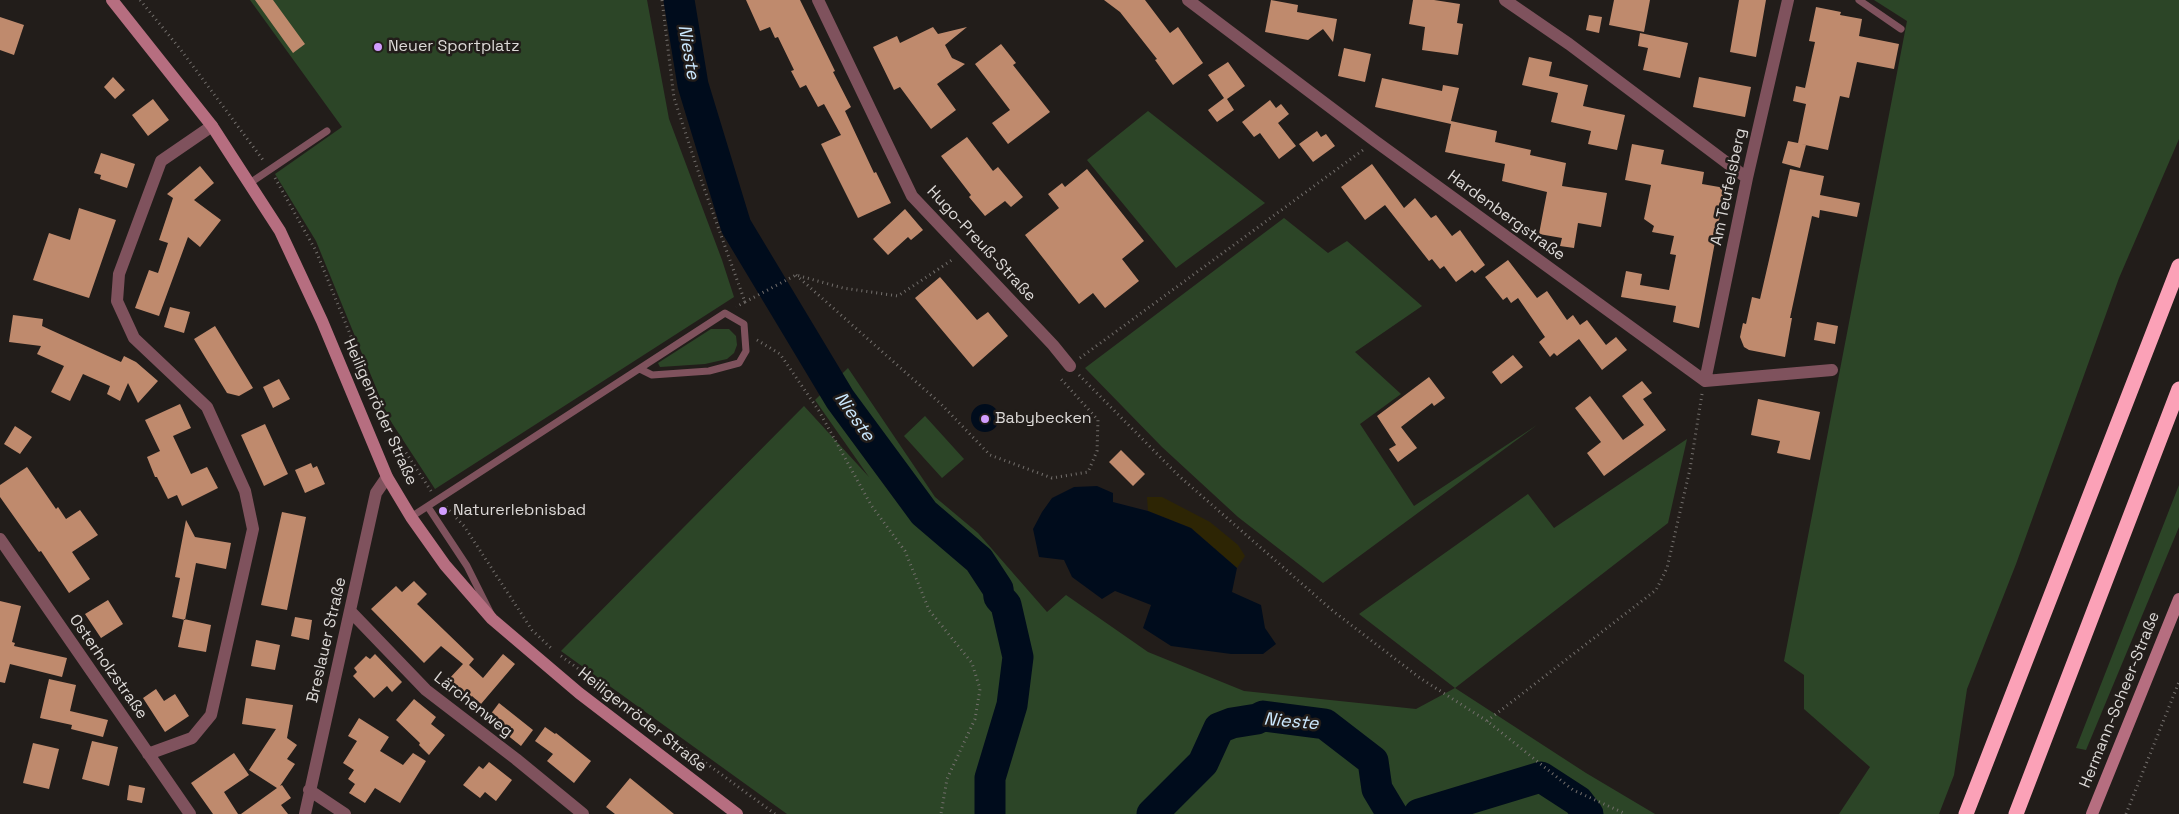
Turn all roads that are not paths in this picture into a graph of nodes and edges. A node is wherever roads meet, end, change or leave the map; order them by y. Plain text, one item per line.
1 (112, 0) edge
2 (818, 0) edge
3 (1188, 0) edge
4 (1505, 0) edge
5 (1788, 0) edge
6 (1859, 0) edge
7 (1900, 29) dead end
8 (212, 126) junction
9 (327, 131) dead end
10 (1747, 178) junction
11 (250, 183) junction
12 (2179, 266) edge
13 (1070, 366) road end
14 (640, 369) junction
15 (1832, 370) dead end
16 (1704, 381) junction
17 (2179, 389) edge
18 (387, 477) junction
19 (428, 507) junction
20 (411, 517) junction
21 (0, 539) edge
22 (2179, 599) edge
23 (351, 612) junction
24 (492, 618) junction
25 (148, 754) junction
26 (309, 790) junction
27 (190, 814) edge
28 (305, 814) edge
29 (345, 814) edge
30 (584, 814) edge
31 (737, 814) edge
32 (1966, 814) edge
33 (2016, 814) edge
34 (2092, 814) edge

1 - 8 street, Heiligenröder Straße
2 - 13 street, Hugo-Preuß-Straße
3 - 16 street, Hardenbergstraße
4 - 10 street
5 - 10 street, Am Teufelsberg
6 - 7 lane
8 - 11 street, Heiligenröder Straße
8 - 25 street
9 - 11 lane
10 - 16 street, Am Teufelsberg
11 - 18 street, Heiligenröder Straße
12 - 32 highway
14 - 14 lane
14 - 19 lane
15 - 16 street
17 - 33 highway
18 - 20 street, Heiligenröder Straße
18 - 23 street, Breslauer Straße
19 - 20 lane
19 - 24 lane
20 - 24 street, Heiligenröder Straße
21 - 25 street, Osterholzstraße
22 - 34 street, Hermann-Scheer-Straße
23 - 26 street, Breslauer Straße
23 - 30 street, Lärchenweg
24 - 31 street, Heiligenröder Straße
25 - 27 street, Osterholzstraße
26 - 28 street, Breslauer Straße
26 - 29 street

